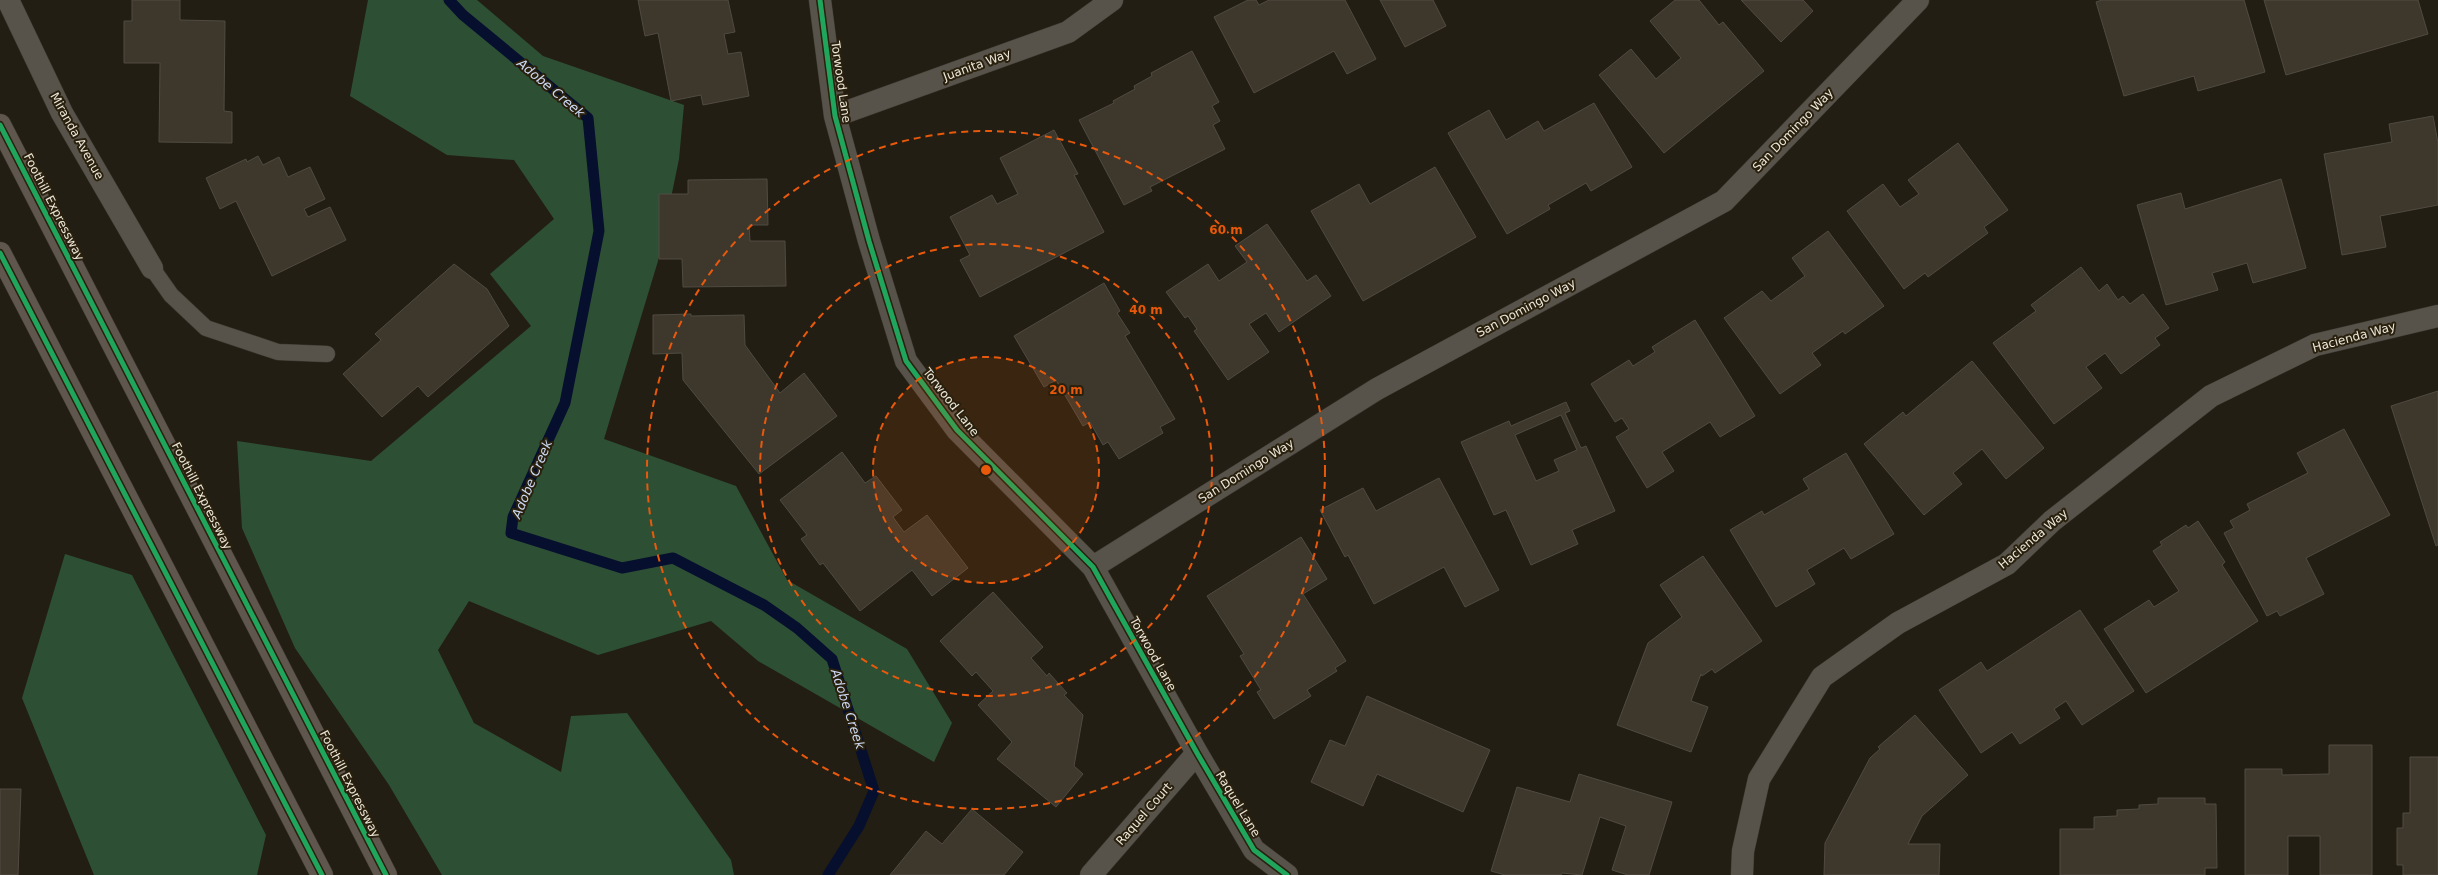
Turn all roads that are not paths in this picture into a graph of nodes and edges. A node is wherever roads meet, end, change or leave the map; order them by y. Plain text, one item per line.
1 (8, 0) edge
2 (820, 0) edge
3 (1112, 0) edge
4 (1918, 0) edge
5 (835, 116) junction
6 (0, 125) edge
7 (0, 253) edge
8 (152, 268) joint
9 (2438, 316) edge
10 (327, 354) dead end
11 (1093, 567) junction
12 (1197, 754) junction
13 (322, 875) edge
14 (386, 875) edge
15 (1091, 875) edge
16 (1287, 875) edge
17 (1742, 875) edge

1 - 8 street, Miranda Avenue
2 - 5 street, Torwood Lane
3 - 5 street, Juanita Way
4 - 11 street, San Domingo Way
5 - 11 street, Torwood Lane
6 - 14 highway, Foothill Expressway
7 - 13 highway
8 - 10 lane
9 - 17 street, Hacienda Way
11 - 12 street, Torwood Lane
12 - 15 street, Raquel Court
12 - 16 street, Raquel Lane

